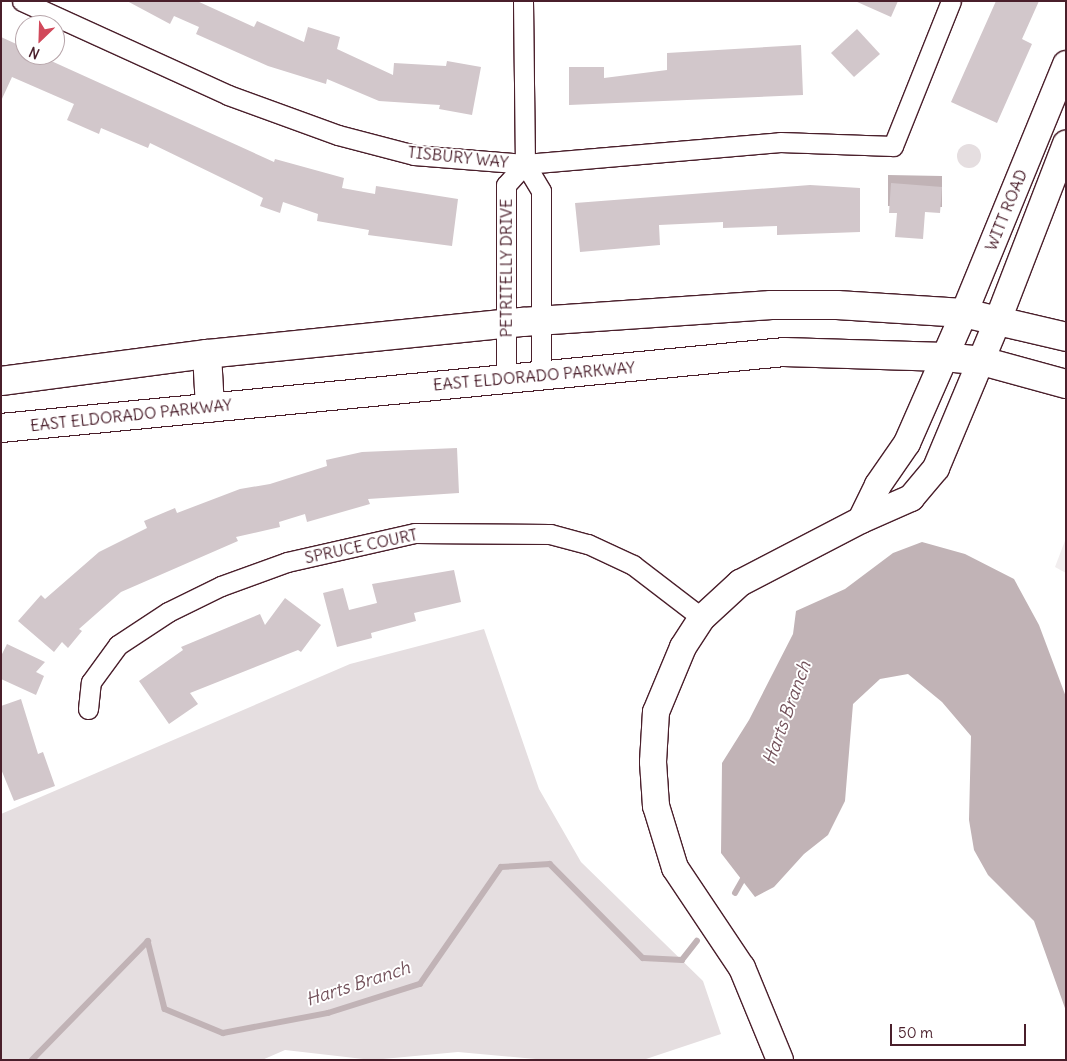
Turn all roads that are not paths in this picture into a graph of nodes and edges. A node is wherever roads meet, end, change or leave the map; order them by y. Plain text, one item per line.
1 (22, 1) edge
2 (523, 1) edge
3 (951, 1) edge
4 (1066, 64) edge
5 (1066, 144) edge
6 (525, 164) junction
7 (964, 313) junction
8 (998, 320) junction
9 (541, 321) junction
10 (506, 324) junction
11 (1066, 337) edge
12 (207, 354) junction
13 (945, 357) junction
14 (982, 361) junction
15 (541, 376) junction
16 (506, 379) junction
17 (1, 381) edge
18 (1066, 384) edge
19 (210, 408) junction
20 (1, 428) edge
21 (861, 520) junction
22 (702, 618) junction
23 (88, 709) dead end
24 (780, 1060) edge

1 - 6 street, TISBURY WAY
2 - 6 street
3 - 6 street, TISBURY WAY
4 - 7 street, WITT ROAD
5 - 8 street, WITT ROAD
6 - 9 street
6 - 10 street, PETRITELLY DRIVE
7 - 8 main road
7 - 9 main road
7 - 13 street, WITT ROAD
8 - 11 main road
8 - 14 street, WITT ROAD
9 - 10 main road
9 - 15 street
10 - 12 main road
10 - 16 street, PETRITELLY DRIVE
12 - 17 main road
12 - 19 main road
13 - 14 main road, EAST ELDORADO PARKWAY
13 - 15 main road, EAST ELDORADO PARKWAY
13 - 21 street, WITT ROAD
14 - 18 main road, EAST ELDORADO PARKWAY
14 - 21 street, WITT ROAD
15 - 16 main road, EAST ELDORADO PARKWAY
16 - 19 main road, EAST ELDORADO PARKWAY
19 - 20 main road, EAST ELDORADO PARKWAY
21 - 22 street, WITT ROAD
22 - 23 street, SPRUCE COURT
22 - 24 street, WITT ROAD

